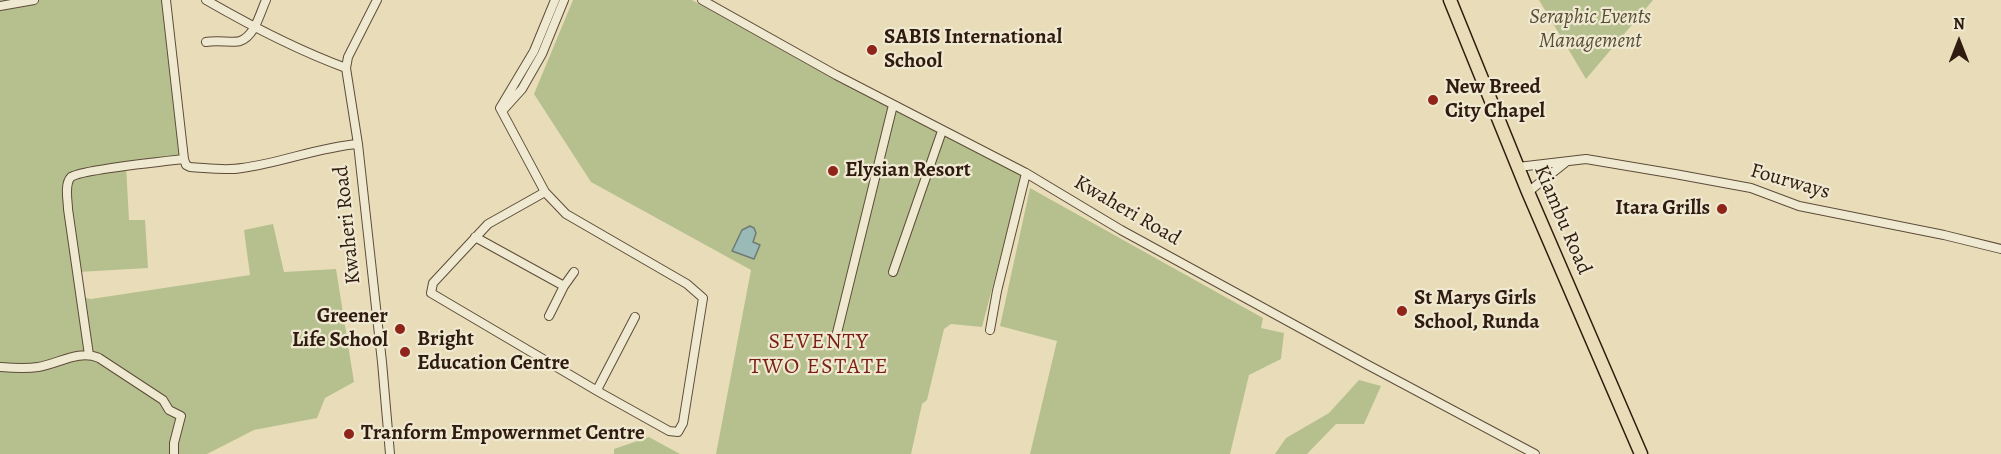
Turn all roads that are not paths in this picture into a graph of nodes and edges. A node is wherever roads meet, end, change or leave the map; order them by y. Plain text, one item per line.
1 (34, 0) edge
2 (166, 0) edge
3 (206, 0) edge
4 (266, 0) edge
5 (377, 0) edge
6 (555, 0) edge
7 (564, 0) edge
8 (702, 0) edge
9 (1450, 0) edge
10 (0, 6) edge
11 (254, 28) junction
12 (206, 42) dead end
13 (538, 52) junction
14 (346, 68) junction
15 (892, 105) junction
16 (942, 131) junction
17 (358, 144) junction
18 (184, 159) junction
19 (1567, 161) junction
20 (1518, 167) junction
21 (1026, 173) junction
22 (545, 192) junction
23 (1528, 192) junction
24 (475, 237) junction
25 (2001, 249) edge
26 (574, 272) dead end
27 (893, 272) dead end
28 (564, 286) junction
29 (549, 316) dead end
30 (635, 318) dead end
31 (990, 330) dead end
32 (836, 337) dead end
33 (89, 355) junction
34 (0, 367) edge
35 (599, 392) junction
36 (174, 454) edge
37 (390, 454) edge
38 (1535, 454) edge
39 (1641, 454) edge

1 - 10 street
2 - 18 street
3 - 11 street
4 - 11 street
5 - 14 street, Kwaheri Road
6 - 13 street
7 - 13 street
8 - 15 street, Kwaheri Road
9 - 20 highway, Kiambu Road
11 - 12 street
11 - 14 street
13 - 22 street
14 - 17 street, Kwaheri Road
15 - 16 street, Kwaheri Road
15 - 32 street
16 - 21 street, Kwaheri Road
16 - 27 street
17 - 18 street
17 - 37 street, Kwaheri Road
18 - 33 street
19 - 20 street, Fourways
19 - 23 street
19 - 25 street, Fourways
20 - 23 highway, Kiambu Road
21 - 31 street
21 - 38 street, Kwaheri Road
22 - 24 street
22 - 35 street
23 - 39 highway, Kiambu Road
24 - 28 street
24 - 35 street
26 - 28 street
28 - 29 street
30 - 35 street
33 - 34 street
33 - 36 street

